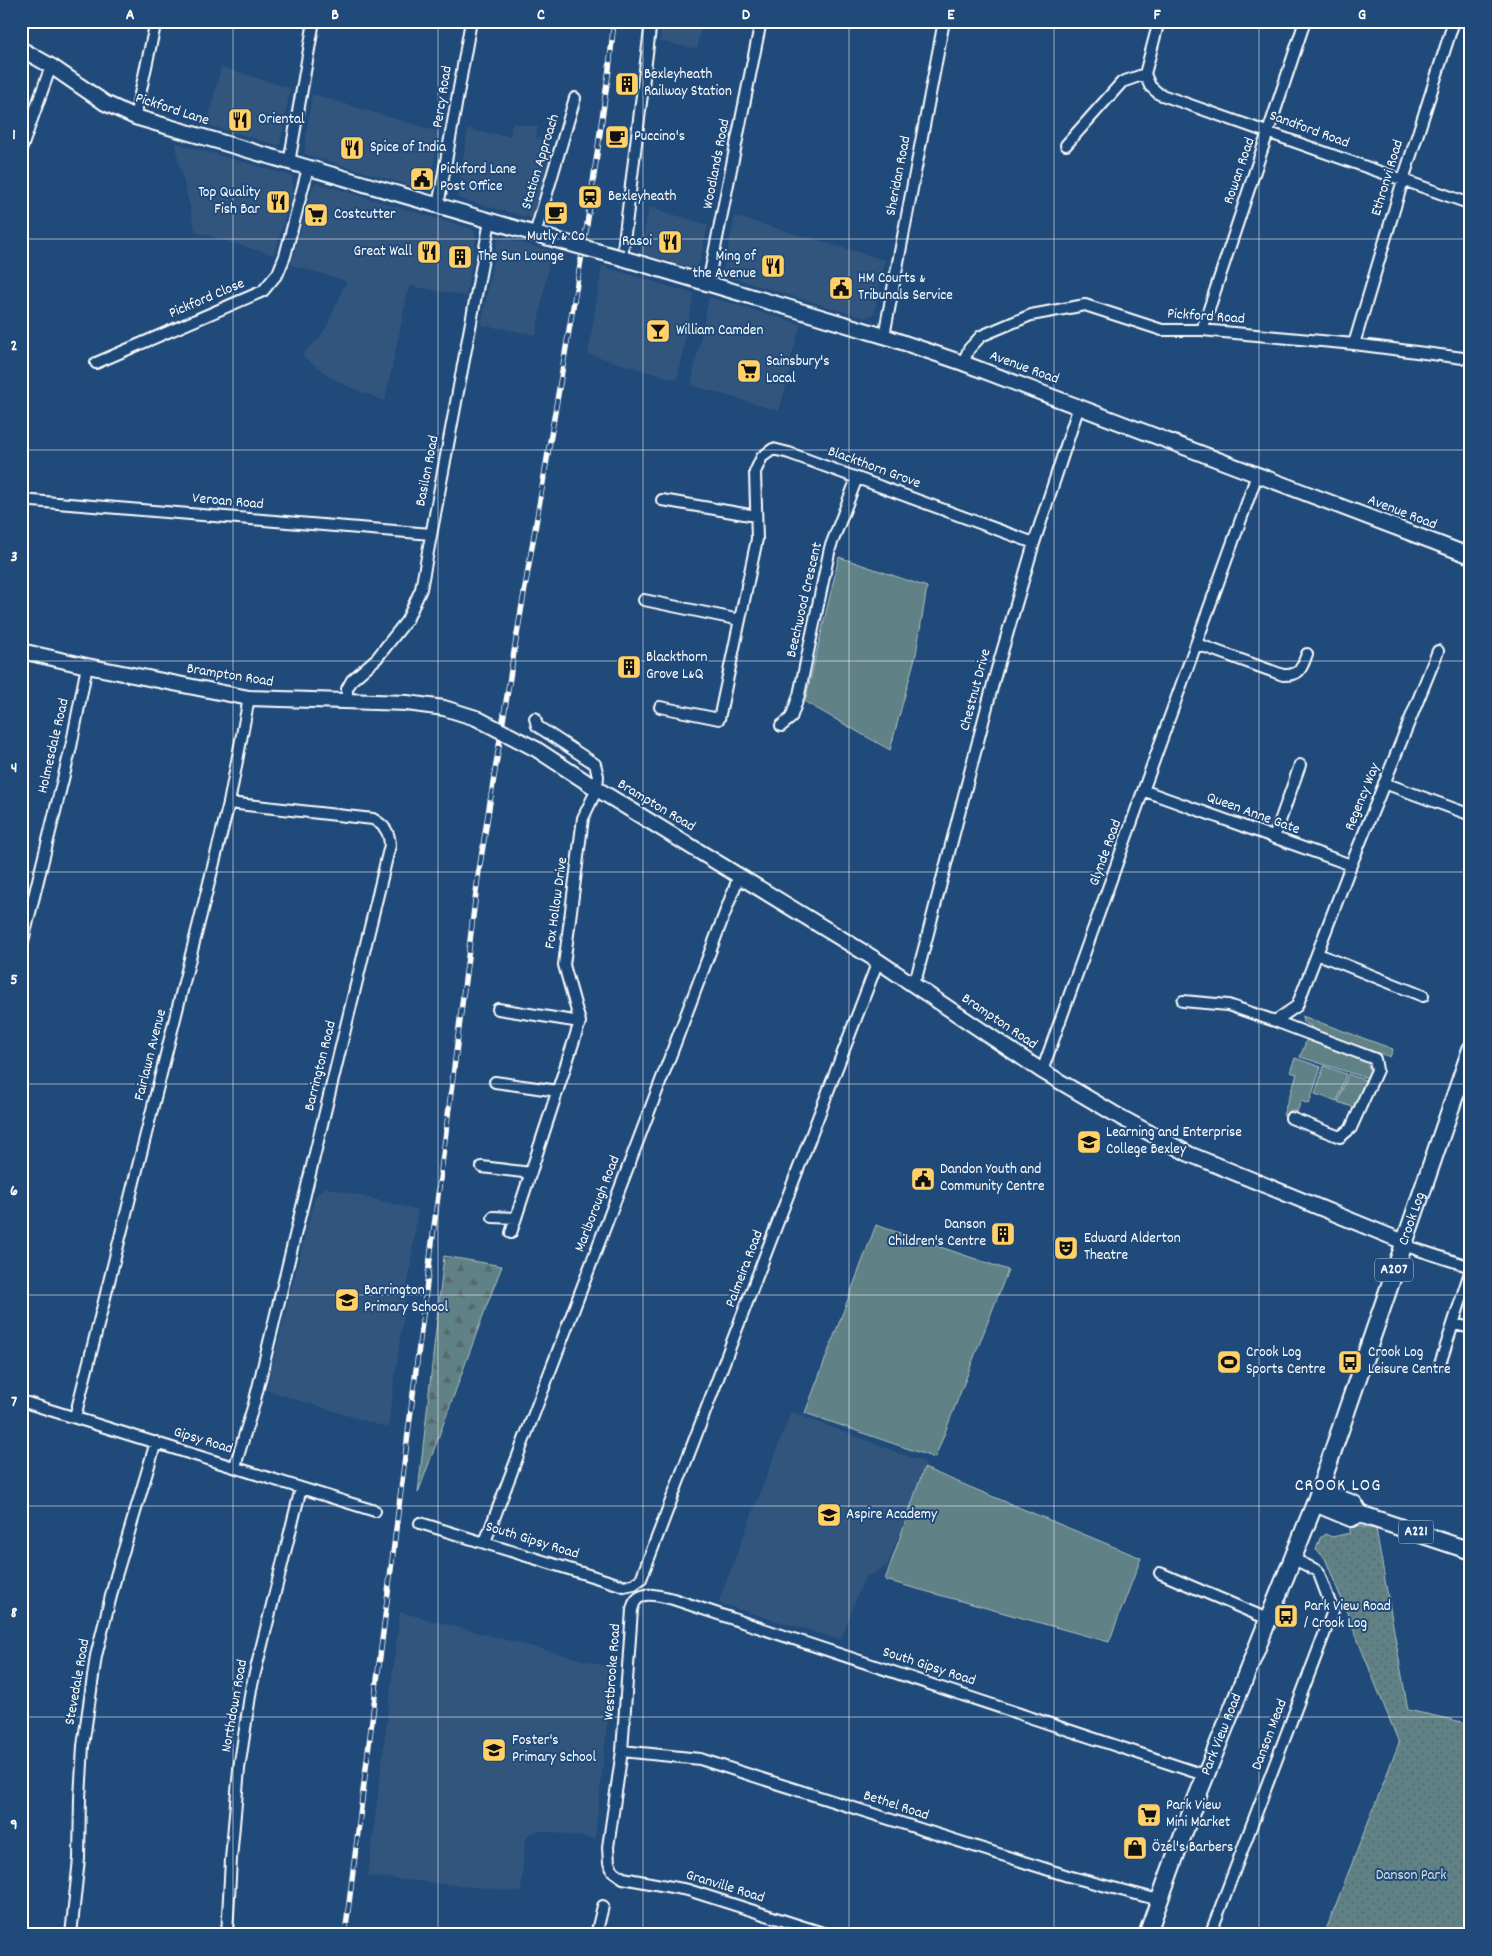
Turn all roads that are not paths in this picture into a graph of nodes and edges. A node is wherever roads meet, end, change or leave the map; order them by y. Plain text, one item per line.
1 (156, 21) edge
2 (314, 21) edge
3 (471, 21) edge
4 (651, 21) edge
5 (761, 21) edge
6 (944, 21) edge
7 (1159, 21) edge
8 (1305, 21) edge
9 (1454, 21) edge
10 (21, 49) edge
11 (50, 66) junction
12 (1145, 74) junction
13 (575, 98) dead end
14 (135, 116) junction
15 (1269, 132) junction
16 (1066, 146) dead end
17 (21, 150) edge
18 (289, 163) junction
19 (308, 168) junction
20 (1403, 180) junction
21 (1471, 204) edge
22 (438, 206) junction
23 (490, 221) junction
24 (534, 234) junction
25 (556, 240) joint
26 (622, 258) junction
27 (708, 283) junction
28 (1202, 330) junction
29 (884, 336) junction
30 (1354, 344) junction
31 (1471, 359) edge
32 (96, 363) dead end
33 (963, 363) junction
34 (1079, 406) junction
35 (1258, 475) junction
36 (857, 478) junction
37 (21, 500) edge
38 (662, 500) dead end
39 (756, 516) junction
40 (431, 534) junction
41 (1034, 543) junction
42 (1471, 556) edge
43 (644, 600) dead end
44 (740, 620) junction
45 (1197, 644) junction
46 (21, 651) edge
47 (1438, 651) dead end
48 (1307, 654) dead end
49 (87, 666) junction
50 (249, 698) junction
51 (347, 702) junction
52 (660, 707) dead end
53 (535, 718) dead end
54 (781, 726) dead end
55 (1300, 765) dead end
56 (1384, 783) junction
57 (597, 789) junction
58 (1144, 791) junction
59 (229, 802) junction
60 (1471, 815) edge
61 (1274, 838) junction
62 (1351, 865) junction
63 (739, 876) junction
64 (21, 949) edge
65 (1318, 954) junction
66 (878, 961) junction
67 (910, 983) junction
68 (1423, 996) dead end
69 (1183, 1002) dead end
70 (498, 1009) dead end
71 (1275, 1020) junction
72 (580, 1022) junction
73 (1471, 1049) edge
74 (1042, 1071) junction
75 (495, 1082) dead end
76 (558, 1091) junction
77 (1291, 1118) dead end
78 (482, 1167) dead end
79 (531, 1173) junction
80 (493, 1217) dead end
81 (516, 1218) junction
82 (511, 1233) dead end
83 (1403, 1244) junction
84 (1471, 1268) edge
85 (1454, 1324) junction
86 (1471, 1328) edge
87 (1440, 1364) dead end
88 (21, 1401) edge
89 (76, 1417) junction
90 (156, 1442) junction
91 (235, 1466) junction
92 (301, 1488) junction
93 (1317, 1497) junction
94 (376, 1510) dead end
95 (420, 1523) dead end
96 (485, 1542) junction
97 (1471, 1551) edge
98 (1294, 1559) junction
99 (1160, 1573) dead end
100 (634, 1584) joint
101 (641, 1596) joint
102 (1270, 1620) junction
103 (622, 1751) junction
104 (1207, 1776) junction
105 (613, 1871) joint
106 (1159, 1900) junction
107 (603, 1906) dead end
108 (71, 1935) edge
109 (228, 1935) edge
110 (596, 1935) edge
111 (829, 1935) edge
112 (1147, 1935) edge
113 (1210, 1935) edge

1 - 14 street
2 - 18 street
3 - 22 street, Percy Road
4 - 26 street
5 - 27 street, Woodlands Road
6 - 29 street, Sheridan Road
7 - 12 street
8 - 15 street, Rowan Road
9 - 20 street, Ethronvi Road
10 - 11 street, Pickford Lane
11 - 14 street, Pickford Lane
11 - 17 street
12 - 15 street, Sandford Road
12 - 16 street
13 - 24 street, Station Approach
14 - 18 street, Pickford Lane
15 - 20 street, Sandford Road
15 - 28 street, Rowan Road
18 - 19 street, Pickford Lane
19 - 22 street, Pickford Lane
19 - 32 street, Pickford Close
20 - 21 street, Sandford Road
20 - 30 street, Ethronvi Road
22 - 23 street, Pickford Lane
23 - 24 street, Pickford Lane
23 - 40 street, Basilon Road
24 - 25 street, Pickford Lane
25 - 26 street, Avenue Road, bridge
26 - 27 street, Avenue Road
27 - 29 street, Avenue Road
28 - 30 street, Pickford Road
28 - 33 street, Pickford Road
29 - 33 street, Avenue Road
30 - 31 street, Pickford Road
33 - 34 street, Avenue Road
34 - 35 street, Avenue Road
34 - 41 street, Chestnut Drive
35 - 42 street, Avenue Road
35 - 45 street, Glynde Road
36 - 39 street, Blackthorn Grove
36 - 41 street, Blackthorn Grove
36 - 54 street, Beechwood Crescent
37 - 40 street, Veroan Road
38 - 39 street
39 - 44 street, Blackthorn Grove
40 - 51 street, Basilon Road
41 - 67 street, Chestnut Drive
43 - 44 street
44 - 52 street, Blackthorn Grove
45 - 48 street
45 - 58 street, Glynde Road
46 - 49 street, Brampton Road
47 - 56 street, Regency Way
49 - 50 street, Brampton Road
49 - 64 street, Holmesdale Road
50 - 51 street, Brampton Road
50 - 59 street, Fairlawn Avenue
51 - 57 street, Brampton Road, bridge
53 - 57 street, Brampton Road
55 - 61 street
56 - 60 street
56 - 62 street, Regency Way
57 - 63 street, Brampton Road
57 - 72 street, Fox Hollow Drive
58 - 61 street, Queen Anne Gate
58 - 74 street, Glynde Road
59 - 89 street, Fairlawn Avenue
59 - 91 street, Barrington Road
61 - 62 street, Queen Anne Gate
62 - 65 street, Regency Way
63 - 66 street, Brampton Road
63 - 96 street, Marlborough Road
65 - 68 street
65 - 71 street, Regency Way
66 - 67 street, Brampton Road
66 - 100 street, Palmeira Road
67 - 74 street, Brampton Road
69 - 71 street
70 - 72 street
71 - 77 street
72 - 76 street
73 - 83 main road, Crook Log / A207
74 - 83 street, Brampton Road
75 - 76 street
76 - 79 street
78 - 79 street
79 - 81 street
80 - 81 street
81 - 82 street
83 - 84 street
83 - 93 main road, Crook Log / A207
84 - 85 street
85 - 86 street
85 - 87 street
88 - 89 street, Gipsy Road
89 - 90 street, Gipsy Road
90 - 91 street, Gipsy Road
90 - 108 street, Stevedale Road
91 - 92 street, Gipsy Road
92 - 94 street, Gipsy Road
92 - 109 street, Northdown Road
93 - 97 main road, A221
93 - 98 main road, Park View Road / A207
95 - 96 street, South Gipsy Road
96 - 100 street, South Gipsy Road
98 - 102 main road, Park View Road / A207
98 - 113 street, Danson Mead
99 - 102 street
101 - 103 street, Westbrooke Road
101 - 104 street, South Gipsy Road
102 - 104 main road, Park View Road / A207
103 - 105 street, Westbrooke Road
103 - 106 street, Bethel Road
104 - 106 main road, Park View Road / A207
105 - 111 street, Granville Road
106 - 112 main road, Park View Road / A207
107 - 110 street

